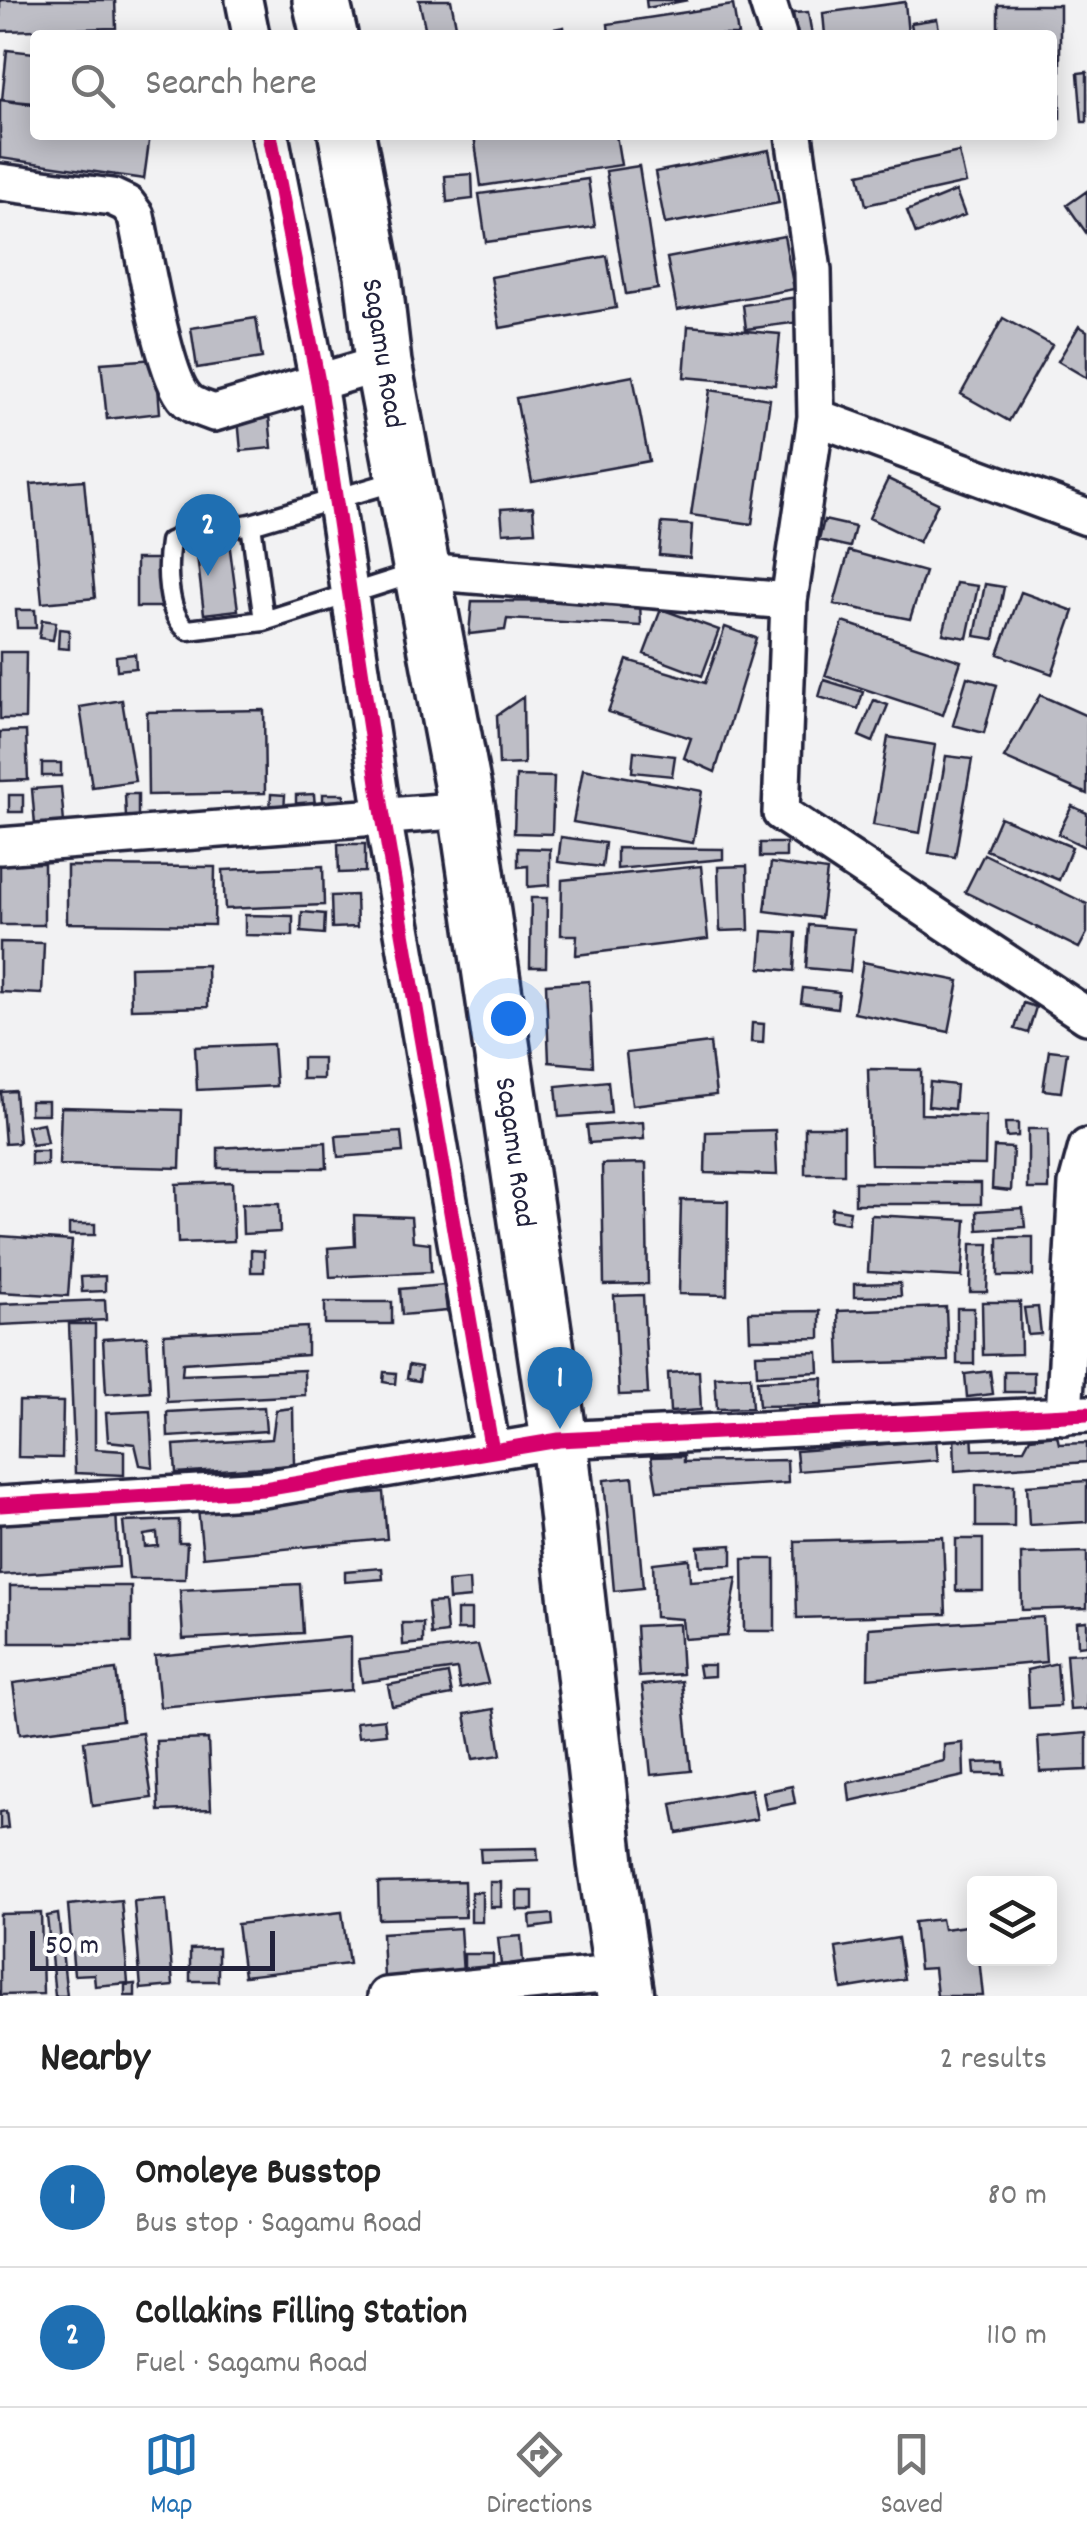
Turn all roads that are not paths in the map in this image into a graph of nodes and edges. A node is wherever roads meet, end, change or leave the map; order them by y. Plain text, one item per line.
1 (244, 0) edge
2 (321, 0) edge
3 (768, 0) edge
4 (250, 30) edge
5 (328, 30) edge
6 (777, 30) edge
7 (271, 140) edge
8 (348, 140) edge
9 (795, 140) edge
10 (0, 182) edge
11 (384, 363) junction
12 (318, 382) junction
13 (816, 417) junction
14 (405, 478) junction
15 (334, 499) junction
16 (1087, 516) edge
17 (251, 524) junction
18 (422, 570) junction
19 (352, 594) junction
20 (789, 600) junction
21 (264, 621) junction
22 (467, 810) junction
23 (384, 816) junction
24 (0, 846) edge
25 (1087, 1016) edge
26 (1087, 1147) edge
27 (1075, 1415) edge
28 (558, 1440) junction
29 (492, 1451) junction
30 (0, 1505) edge
31 (624, 1984) edge
32 (386, 1996) edge

1 - 4 street
2 - 5 highway
3 - 6 street
7 - 12 street
8 - 11 highway, Sagamu Road
9 - 13 street
10 - 12 street
11 - 12 street
11 - 14 highway, Sagamu Road
12 - 15 street
13 - 16 street
13 - 20 street
14 - 15 lane
14 - 18 highway, Sagamu Road
15 - 17 lane
15 - 19 street
17 - 21 lane
17 - 21 lane
18 - 19 lane
18 - 20 street
18 - 22 highway, Sagamu Road
19 - 21 lane
19 - 23 street
20 - 25 street
22 - 23 street
22 - 28 highway, Sagamu Road
23 - 24 street
23 - 29 street
26 - 27 street
27 - 28 street
28 - 29 street
28 - 31 highway, Sagamu Road
29 - 30 street
31 - 32 street

